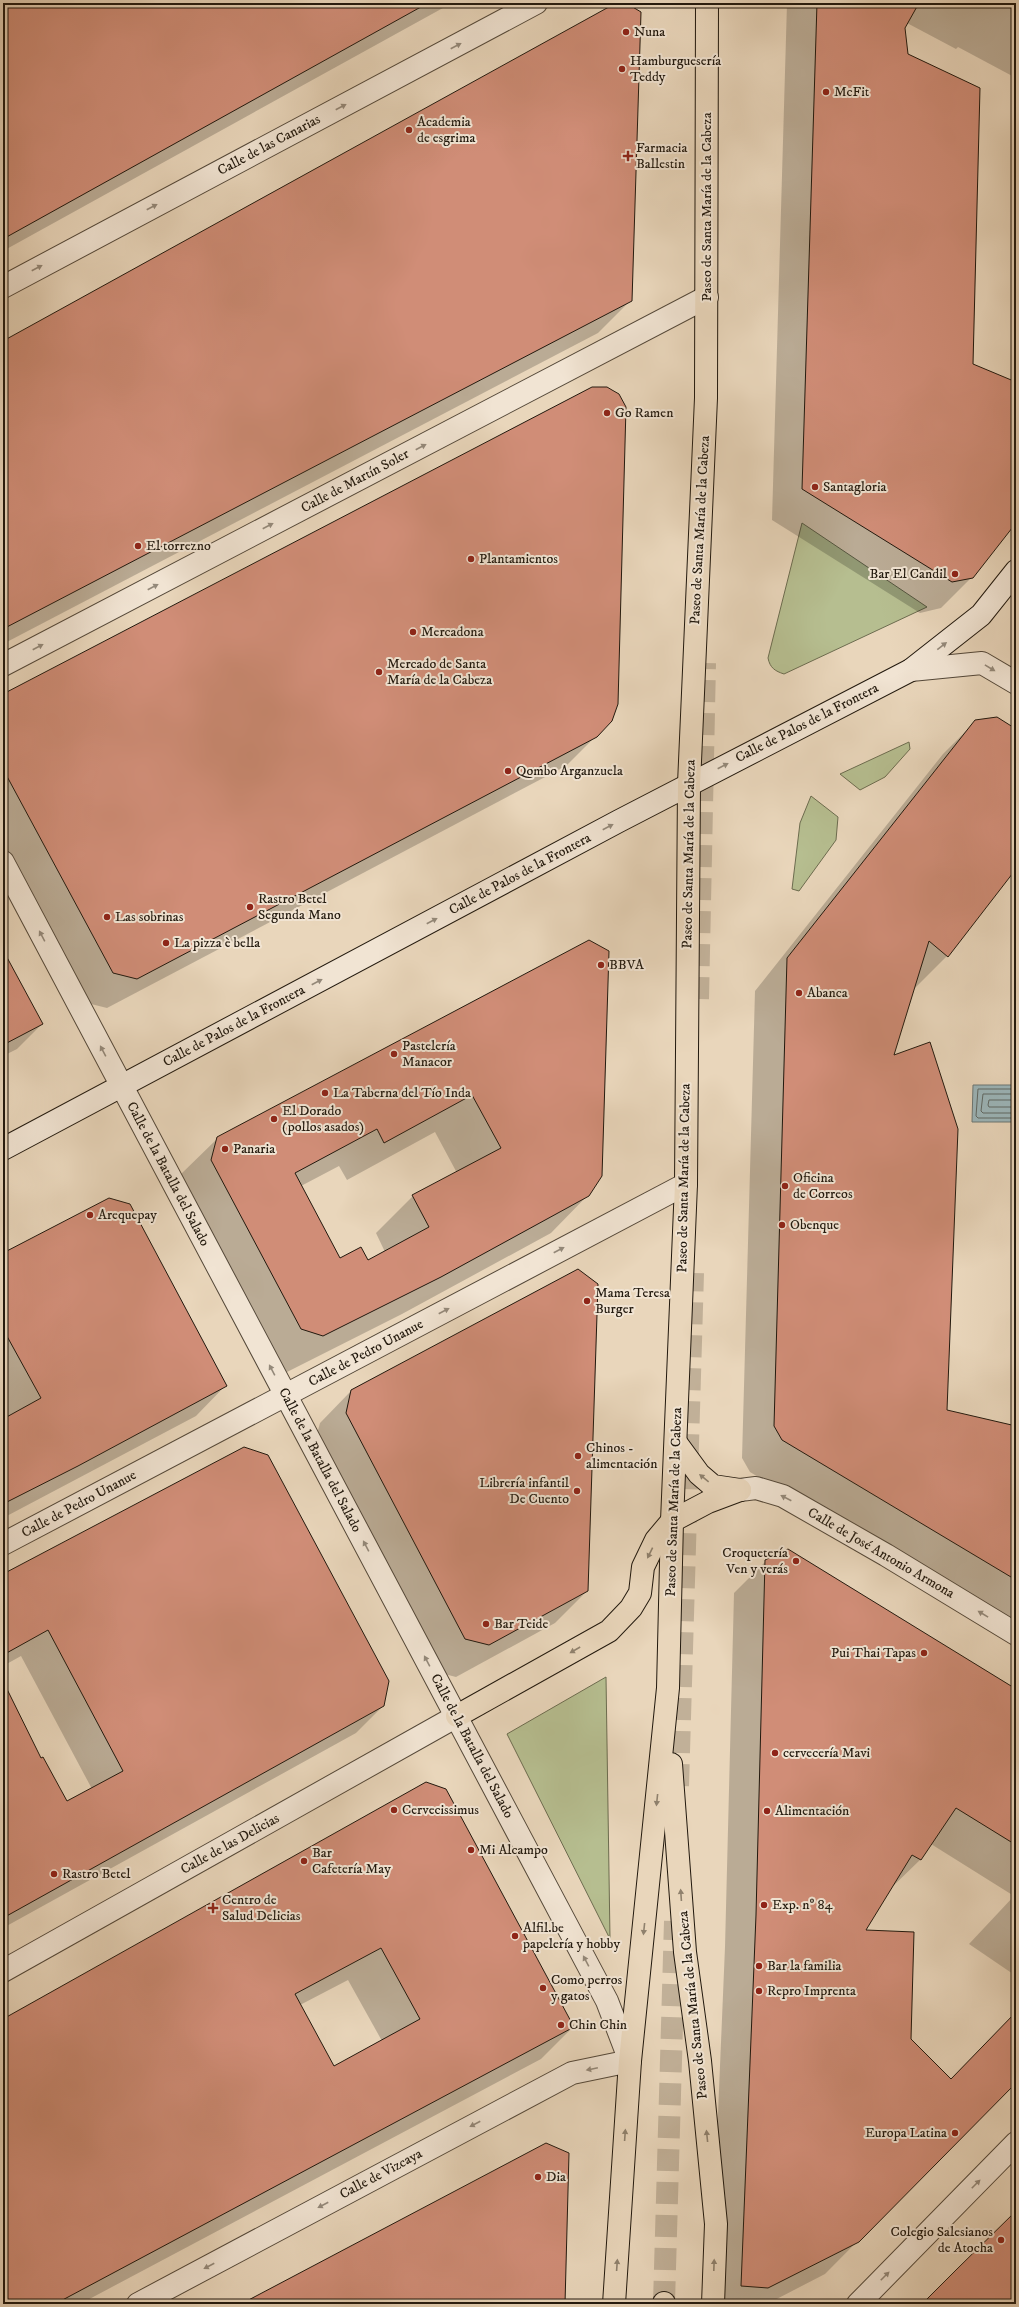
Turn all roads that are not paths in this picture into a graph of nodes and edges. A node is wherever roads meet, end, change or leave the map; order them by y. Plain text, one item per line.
1 (536, 3) edge
2 (707, 3) edge
3 (3, 287) edge
4 (707, 297) junction
5 (1016, 572) edge
6 (3, 665) edge
7 (911, 670) junction
8 (1016, 683) edge
9 (689, 784) junction
10 (3, 862) edge
11 (122, 1085) junction
12 (3, 1149) edge
13 (686, 1184) junction
14 (286, 1395) junction
15 (677, 1444) junction
16 (740, 1490) junction
17 (672, 1521) junction
18 (3, 1544) edge
19 (1016, 1634) edge
20 (667, 1705) junction
21 (456, 1716) junction
22 (3, 1971) edge
23 (630, 2061) junction
24 (1016, 2143) edge
25 (138, 2304) edge
26 (614, 2304) edge
27 (713, 2304) edge
28 (858, 2304) edge

3 -> 1 street, Calle de las Canarias
2 - 4 main road, Paseo de Santa María de la Cabeza
6 -> 4 street, Calle de Martín Soler
4 - 9 main road, Paseo de Santa María de la Cabeza
7 -> 5 street, Calle de Palos de la Frontera
7 -> 8 street
9 -> 7 street, Calle de Palos de la Frontera
11 -> 9 street, Calle de Palos de la Frontera
9 - 13 main road, Paseo de Santa María de la Cabeza
11 -> 10 street, Calle de la Batalla del Salado
11 - 12 street, Calle de Palos de la Frontera
14 -> 11 street, Calle de la Batalla del Salado
14 -> 13 street, Calle de Pedro Unanue
13 - 15 main road, Paseo de Santa María de la Cabeza
14 - 18 street, Calle de Pedro Unanue
21 -> 14 street, Calle de la Batalla del Salado
16 -> 15 main road
15 - 17 main road, Paseo de Santa María de la Cabeza
16 - 17 main road
19 -> 16 street, Calle de José Antonio Armona
17 - 20 main road, Paseo de Santa María de la Cabeza
17 -> 21 main road
20 -> 23 main road, Paseo de Santa María de la Cabeza
27 -> 20 main road, Paseo de Santa María de la Cabeza
21 - 22 street, Calle de las Delicias
23 -> 21 street, Calle de la Batalla del Salado
23 -> 25 street, Calle de Vizcaya
26 -> 23 main road, Paseo de Santa María de la Cabeza
28 -> 24 street

